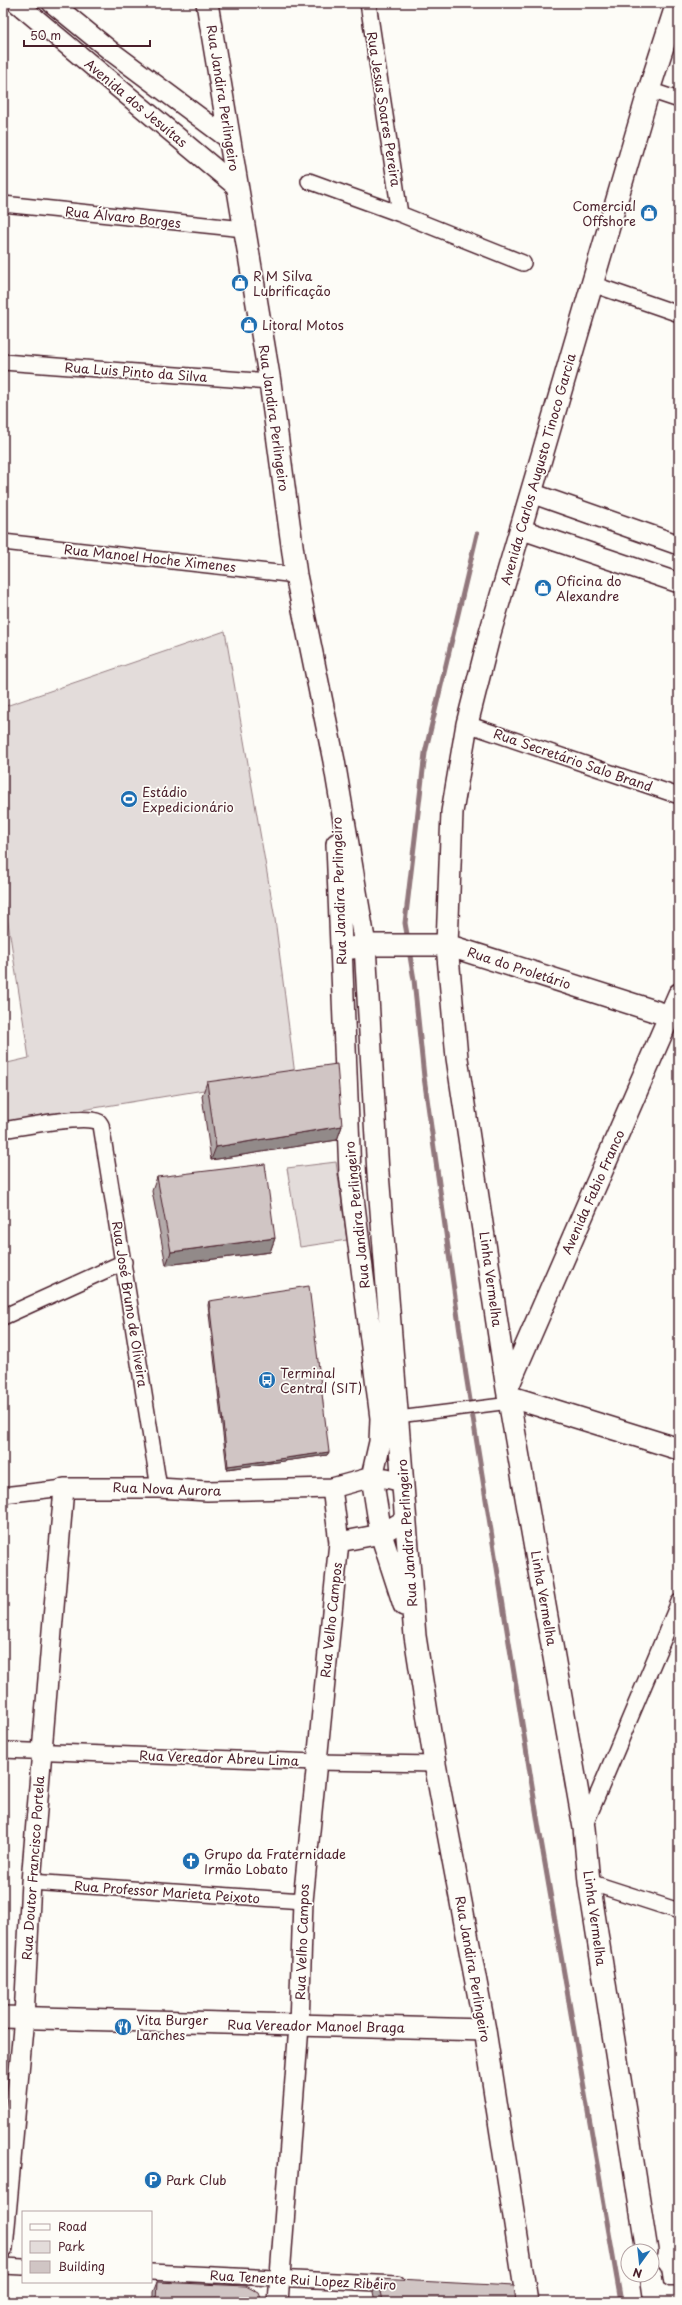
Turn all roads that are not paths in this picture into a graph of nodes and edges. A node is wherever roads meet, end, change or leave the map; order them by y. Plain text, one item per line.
1 (18, 3) edge
2 (52, 3) edge
3 (207, 3) edge
4 (368, 3) edge
5 (677, 3) edge
6 (649, 90) junction
7 (679, 100) edge
8 (230, 140) junction
9 (309, 181) dead end
10 (237, 187) junction
11 (3, 204) edge
12 (400, 214) junction
13 (244, 229) junction
14 (523, 263) dead end
15 (592, 284) junction
16 (679, 314) edge
17 (3, 362) edge
18 (270, 382) junction
19 (531, 493) junction
20 (520, 529) junction
21 (3, 542) edge
22 (679, 544) edge
23 (296, 575) junction
24 (679, 583) edge
25 (467, 724) junction
26 (334, 761) junction
27 (679, 796) edge
28 (442, 944) junction
29 (365, 945) junction
30 (341, 958) junction
31 (679, 994) edge
32 (674, 1018) edge
33 (3, 1130) edge
34 (378, 1173) junction
35 (350, 1174) junction
36 (124, 1262) junction
37 (3, 1317) edge
38 (497, 1323) junction
39 (530, 1337) junction
40 (508, 1396) junction
41 (398, 1417) junction
42 (679, 1449) edge
43 (372, 1477) junction
44 (403, 1482) junction
45 (64, 1488) junction
46 (159, 1488) junction
47 (332, 1488) junction
48 (3, 1495) edge
49 (406, 1520) junction
50 (381, 1534) junction
51 (339, 1542) junction
52 (679, 1602) edge
53 (414, 1636) junction
54 (3, 1750) edge
55 (41, 1751) junction
56 (316, 1762) junction
57 (435, 1764) junction
58 (584, 1828) junction
59 (31, 1882) junction
60 (589, 1882) junction
61 (302, 1901) junction
62 (679, 1911) edge
63 (3, 2016) edge
64 (24, 2017) junction
65 (299, 2026) junction
66 (485, 2030) junction
67 (646, 2243) edge
68 (3, 2248) edge
69 (3, 2266) edge
70 (22, 2267) edge
71 (152, 2272) edge
72 (281, 2278) junction
73 (415, 2285) edge
74 (653, 2288) edge
75 (521, 2295) edge
76 (679, 2295) edge
77 (278, 2302) edge

1 - 10 street, Avenida dos Jesuítas
2 - 8 street, Avenida dos Jesuítas
3 - 8 main road, Rua Jandira Perlingeiro
4 - 12 street, Rua Jesus Soares Pereira
5 - 6 main road, Avenida Carlos Augusto Tinoco Garcia
6 - 7 street
6 - 15 main road, Avenida Carlos Augusto Tinoco Garcia
8 - 10 main road, Rua Jandira Perlingeiro
9 - 12 street
10 - 13 main road, Rua Jandira Perlingeiro
11 - 13 street, Rua Álvaro Borges
12 - 14 street
13 - 18 main road, Rua Jandira Perlingeiro
15 - 16 street
15 - 19 main road, Avenida Carlos Augusto Tinoco Garcia
17 - 18 street, Rua Luis Pinto da Silva
18 - 23 main road, Rua Jandira Perlingeiro
19 - 20 main road, Avenida Carlos Augusto Tinoco Garcia
19 - 22 street
20 - 24 street
20 - 25 main road, Avenida Carlos Augusto Tinoco Garcia
21 - 23 street, Rua Manoel Hoche Ximenes
23 - 26 main road, Rua Jandira Perlingeiro
25 - 27 street, Rua Secretário Salo Brand
25 - 28 main road, Avenida Carlos Augusto Tinoco Garcia
26 - 29 main road, Rua Jandira Perlingeiro
26 - 30 main road, Rua Jandira Perlingeiro
28 - 29 main road, Rua do Proletário
28 - 32 main road, Rua do Proletário
28 - 38 main road, Linha Vermelha
29 - 30 main road, Rua do Proletário
29 - 34 main road, Rua Jandira Perlingeiro
30 - 35 main road, Rua Jandira Perlingeiro
31 - 32 main road, Avenida Fabio Franco
32 - 39 main road, Avenida Fabio Franco
33 - 36 street, Rua José Bruno de Oliveira
34 - 35 main road
34 - 41 main road, Rua Jandira Perlingeiro
35 - 43 main road, Rua Jandira Perlingeiro
36 - 37 street
36 - 46 street, Rua José Bruno de Oliveira
38 - 39 main road
38 - 40 main road, Linha Vermelha
39 - 40 main road, Avenida Fabio Franco
40 - 41 street
40 - 42 main road
40 - 58 main road, Linha Vermelha
41 - 44 main road, Rua Jandira Perlingeiro
43 - 44 street
43 - 47 street, Rua Nova Aurora
43 - 50 main road, Rua Jandira Perlingeiro
44 - 49 main road, Rua Jandira Perlingeiro
45 - 46 street, Rua Nova Aurora
45 - 48 street, Rua Nova Aurora
45 - 55 street, Rua Doutor Francisco Portela
46 - 47 street, Rua Nova Aurora
47 - 51 street, Rua Velho Campos
49 - 50 street
49 - 53 main road, Rua Jandira Perlingeiro
50 - 51 street
50 - 53 main road, Rua Jandira Perlingeiro
51 - 56 street, Rua Velho Campos
52 - 58 street
53 - 57 main road, Rua Jandira Perlingeiro
54 - 55 street, Rua Vereador Abreu Lima
55 - 56 street, Rua Vereador Abreu Lima
55 - 59 street, Rua Doutor Francisco Portela
56 - 57 street, Rua Vereador Abreu Lima
56 - 61 street, Rua Velho Campos
57 - 66 main road, Rua Jandira Perlingeiro
58 - 60 main road, Linha Vermelha
59 - 61 street, Rua Professor Marieta Peixoto
59 - 64 street, Rua Doutor Francisco Portela
60 - 62 street
60 - 67 main road, Linha Vermelha
61 - 65 street, Rua Velho Campos
63 - 64 main road, Rua Vereador Manoel Braga
64 - 65 main road, Rua Vereador Manoel Braga
64 - 68 street, Rua Doutor Francisco Portela
65 - 66 main road, Rua Vereador Manoel Braga
65 - 72 street, Rua Velho Campos
66 - 75 main road, Rua Jandira Perlingeiro
69 - 70 street
71 - 72 street, Rua Tenente Rui Lopez Ribeiro
72 - 73 street, Rua Tenente Rui Lopez Ribeiro
72 - 77 street, Rua Velho Campos
74 - 76 street

